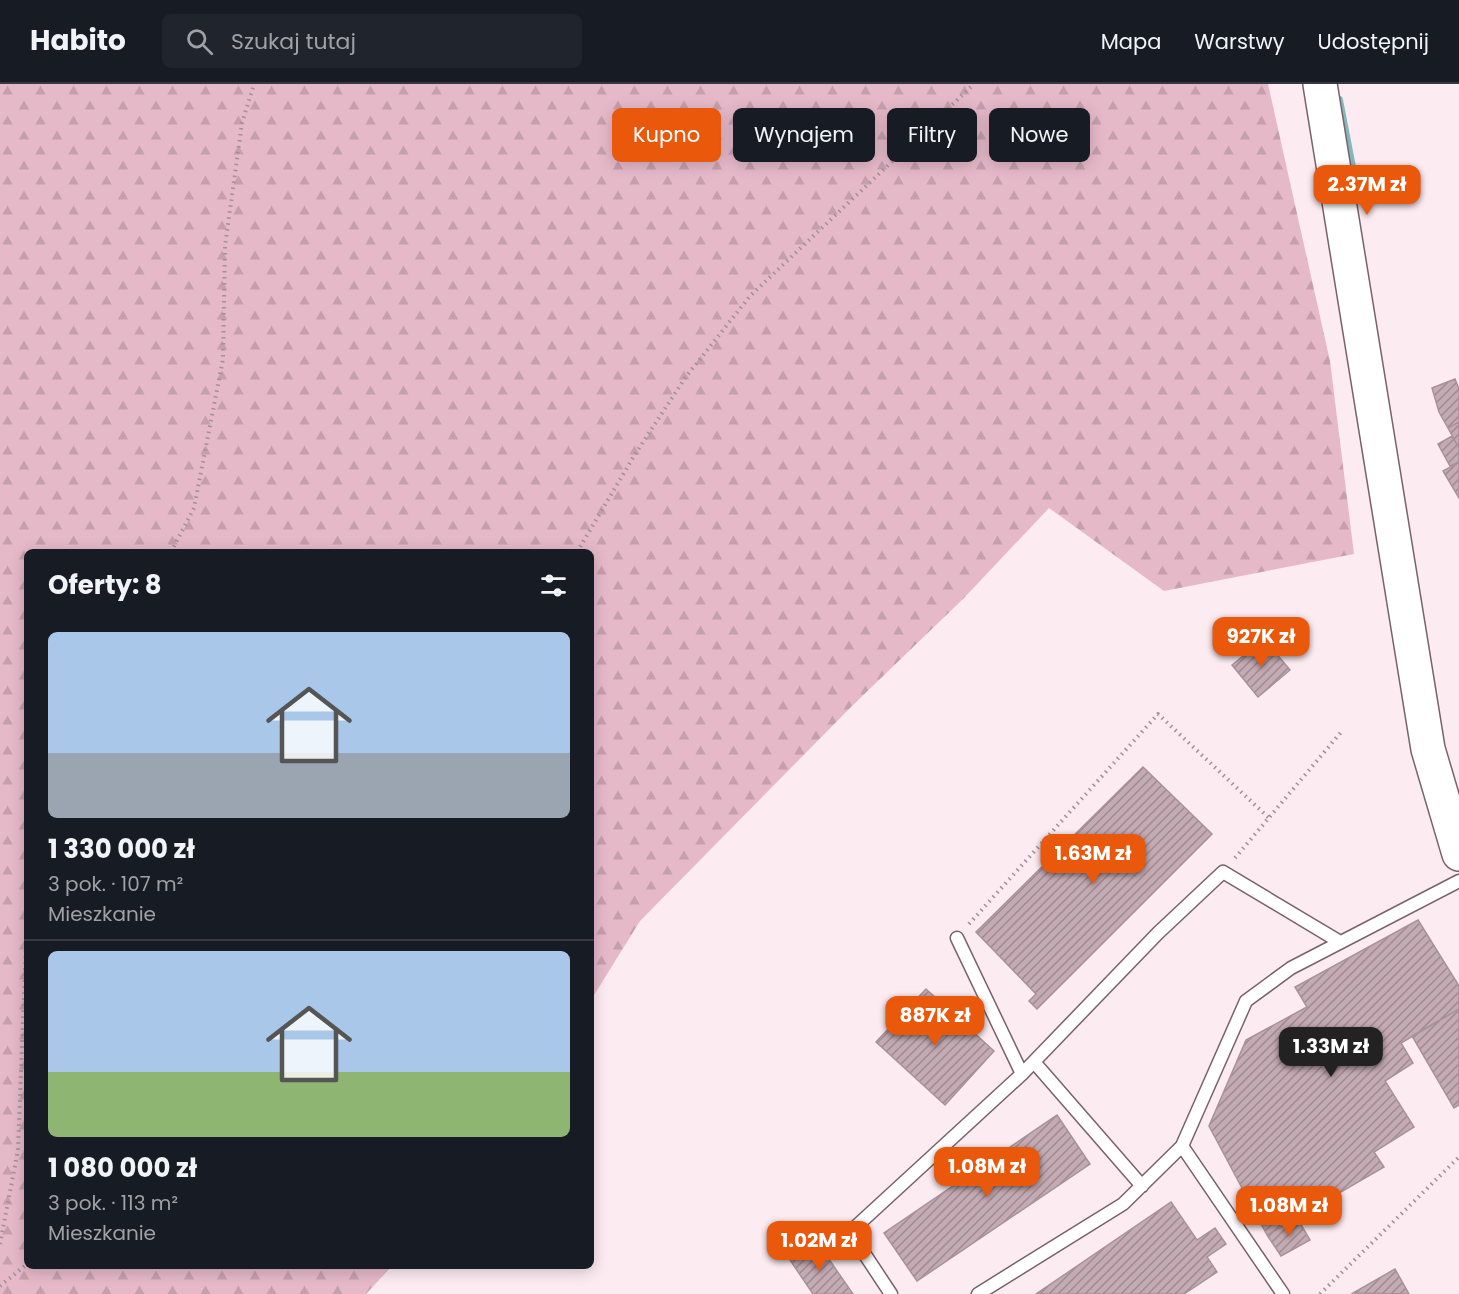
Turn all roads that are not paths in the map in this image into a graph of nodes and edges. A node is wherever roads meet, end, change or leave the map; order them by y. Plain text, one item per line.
1 (1320, 84) edge
2 (1459, 854) edge
3 (1459, 881) edge
4 (957, 938) road end
5 (1340, 942) junction
6 (1034, 1062) junction
7 (1022, 1074) junction
8 (1182, 1146) junction
9 (1142, 1185) junction
10 (891, 1294) edge
11 (978, 1294) edge
12 (1283, 1294) edge

1 - 2 main road
3 - 5 lane
4 - 7 lane
5 - 6 lane
5 - 8 lane
6 - 7 lane
6 - 9 lane
7 - 10 lane
8 - 9 lane
8 - 12 lane
9 - 11 lane

